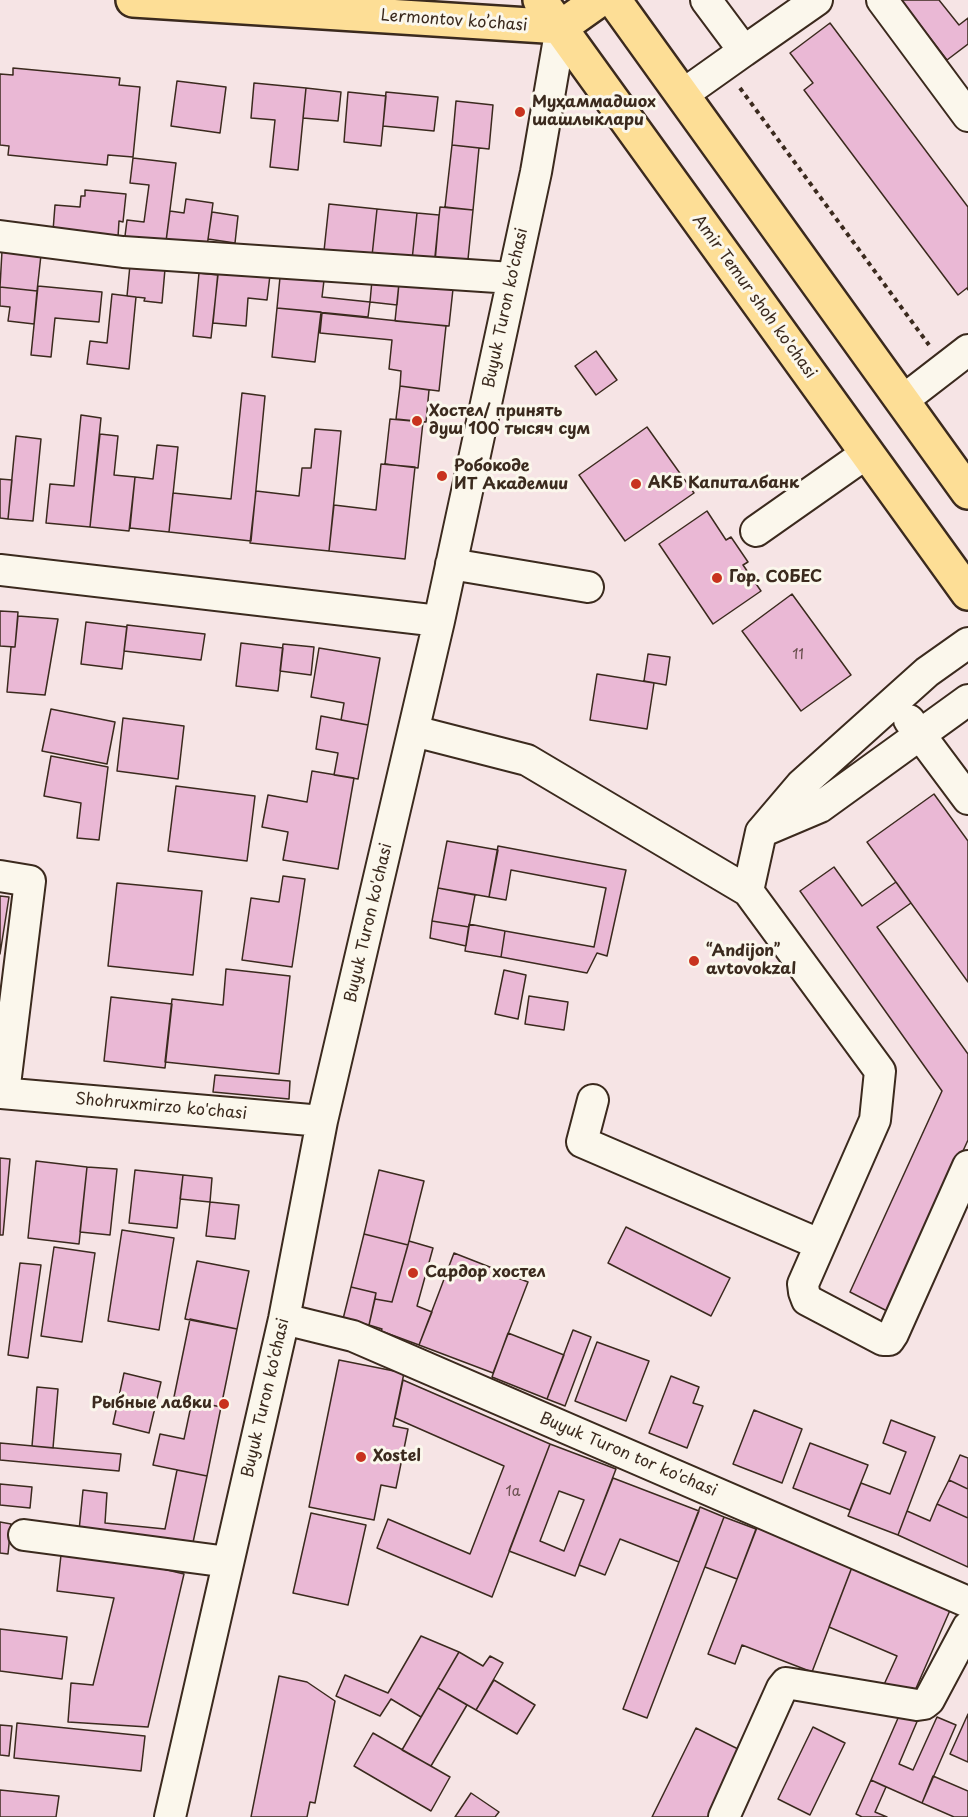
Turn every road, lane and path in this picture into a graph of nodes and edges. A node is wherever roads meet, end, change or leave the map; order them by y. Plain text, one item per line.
1 (133, 0) edge
2 (540, 0) edge
3 (599, 0) edge
4 (614, 0) edge
5 (706, 0) edge
6 (817, 0) edge
7 (882, 0) edge
8 (561, 27) junction
9 (734, 58) junction
10 (682, 95) junction
11 (968, 116) edge
12 (0, 236) edge
13 (512, 278) junction
14 (957, 359) edge
15 (902, 401) junction
16 (867, 453) junction
17 (968, 492) edge
18 (756, 531) dead end
19 (451, 564) junction
20 (0, 570) edge
21 (588, 588) dead end
22 (968, 593) edge
23 (439, 621) junction
24 (968, 643) edge
25 (968, 700) edge
26 (894, 702) junction
27 (414, 731) junction
28 (921, 735) junction
29 (968, 799) edge
30 (761, 832) junction
31 (0, 876) edge
32 (748, 891) junction
33 (2, 1093) edge
34 (593, 1100) dead end
35 (322, 1121) junction
36 (968, 1166) edge
37 (819, 1244) junction
38 (284, 1319) junction
39 (24, 1535) dead end
40 (228, 1562) junction
41 (968, 1602) edge
42 (968, 1627) edge
43 (170, 1817) edge
44 (724, 1817) edge

1 - 8 main road, Lermontov ko’chasi
2 - 8 main road, Amir Temur shoh ko'chasi
3 - 8 main road
4 - 10 main road
5 - 9 street
6 - 9 street
7 - 11 street
8 - 13 street, Buyuk Turon ko'chasi
8 - 16 main road, Amir Temur shoh ko'chasi
9 - 10 street
9 - 14 path
10 - 15 main road
12 - 13 street
13 - 19 street, Buyuk Turon ko'chasi
14 - 15 street
15 - 17 main road
16 - 18 street
16 - 22 main road, Amir Temur shoh ko'chasi
19 - 21 street
19 - 23 street, Buyuk Turon ko'chasi
20 - 23 street
23 - 27 street, Buyuk Turon ko'chasi
24 - 26 street
25 - 28 street
26 - 28 street
26 - 30 street
27 - 32 street
27 - 35 street, Buyuk Turon ko'chasi
28 - 29 street
28 - 30 street
30 - 32 street
31 - 33 street
32 - 37 street
33 - 35 street, Shohruxmirzo ko'chasi
34 - 37 street
35 - 38 street, Buyuk Turon ko'chasi
36 - 37 street
38 - 40 street, Buyuk Turon ko'chasi
38 - 41 street, Buyuk Turon tor ko'chasi
39 - 40 street
40 - 43 street, Buyuk Turon ko'chasi
42 - 44 street

